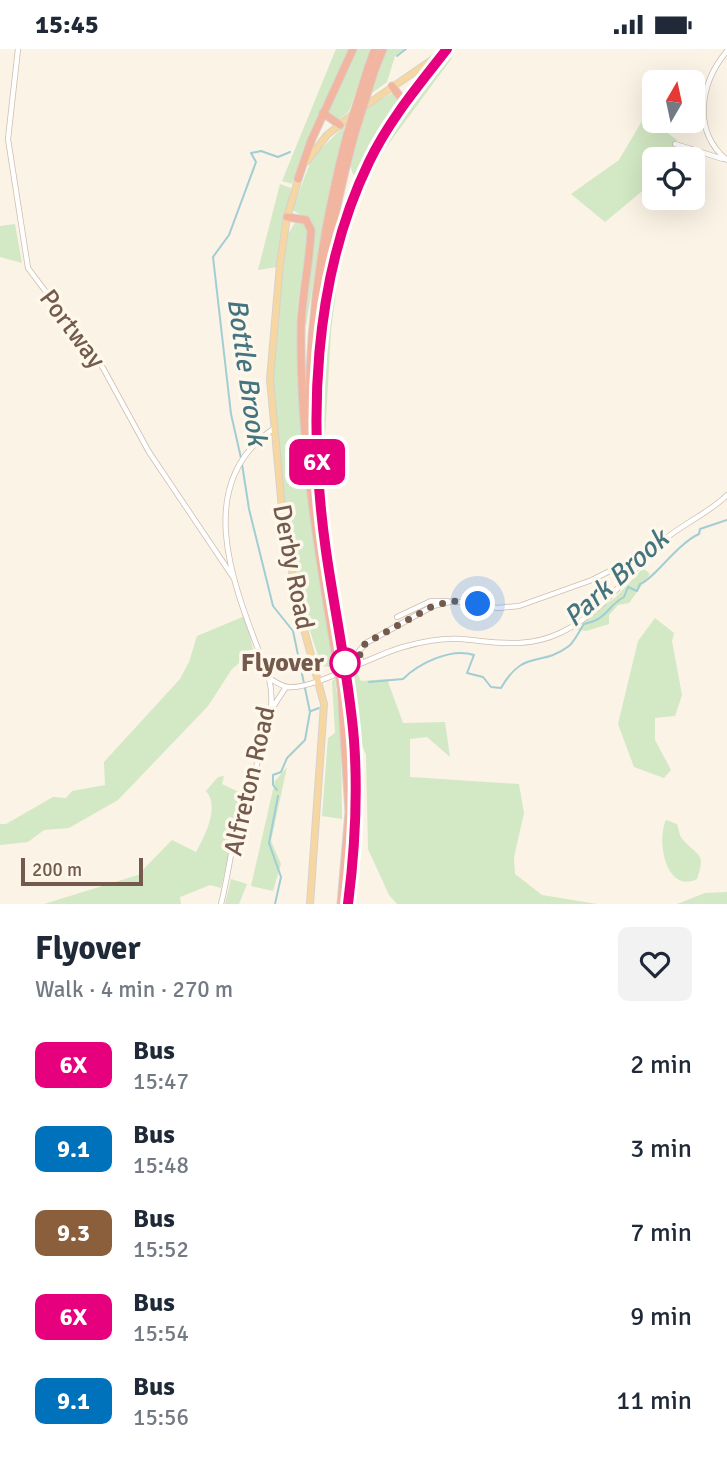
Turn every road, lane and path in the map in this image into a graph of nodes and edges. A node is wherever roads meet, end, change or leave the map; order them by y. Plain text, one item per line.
1 (18, 49) edge
2 (353, 49) edge
3 (375, 49) edge
4 (383, 49) edge
5 (447, 49) edge
6 (727, 51) edge
7 (372, 68) junction
8 (392, 86) junction
9 (405, 103) junction
10 (323, 113) junction
11 (340, 125) junction
12 (351, 135) junction
13 (675, 144) dead end
14 (727, 160) edge
15 (298, 179) junction
16 (287, 217) junction
17 (316, 406) junction
18 (273, 429) junction
19 (309, 458) junction
20 (727, 495) edge
21 (654, 549) junction
22 (233, 577) junction
23 (447, 601) junction
24 (397, 617) dead end
25 (339, 649) junction
26 (361, 660) junction
27 (268, 678) junction
28 (320, 681) junction
29 (286, 687) junction
30 (344, 687) junction
31 (269, 713) junction
32 (220, 904) edge
33 (310, 904) edge
34 (341, 904) edge
35 (348, 904) edge

1 - 22 street, Portway
2 - 10 highway
3 - 7 highway
4 - 7 highway
5 - 8 main road, Derby Road
5 - 9 highway
6 - 14 street
7 - 12 highway, bridge
8 - 9 highway
8 - 11 main road, Derby Road
9 - 17 highway
10 - 11 highway
10 - 15 highway
11 - 15 main road, Derby Road
12 - 17 highway
12 - 19 highway
13 - 14 street
15 - 16 main road, Derby Road
16 - 18 main road, Derby Road
16 - 19 highway
17 - 25 highway
18 - 22 street, Alfreton Road
18 - 28 main road, Derby Road
19 - 25 highway
20 - 21 street
21 - 23 street
21 - 26 street
22 - 27 street, Alfreton Road
23 - 24 street
23 - 26 street
25 - 30 highway, bridge
26 - 28 street
27 - 29 street
27 - 31 street, Alfreton Road
28 - 29 street
28 - 33 main road, Derby Road
29 - 31 street
30 - 34 highway
30 - 35 highway
31 - 32 street, Alfreton Road

